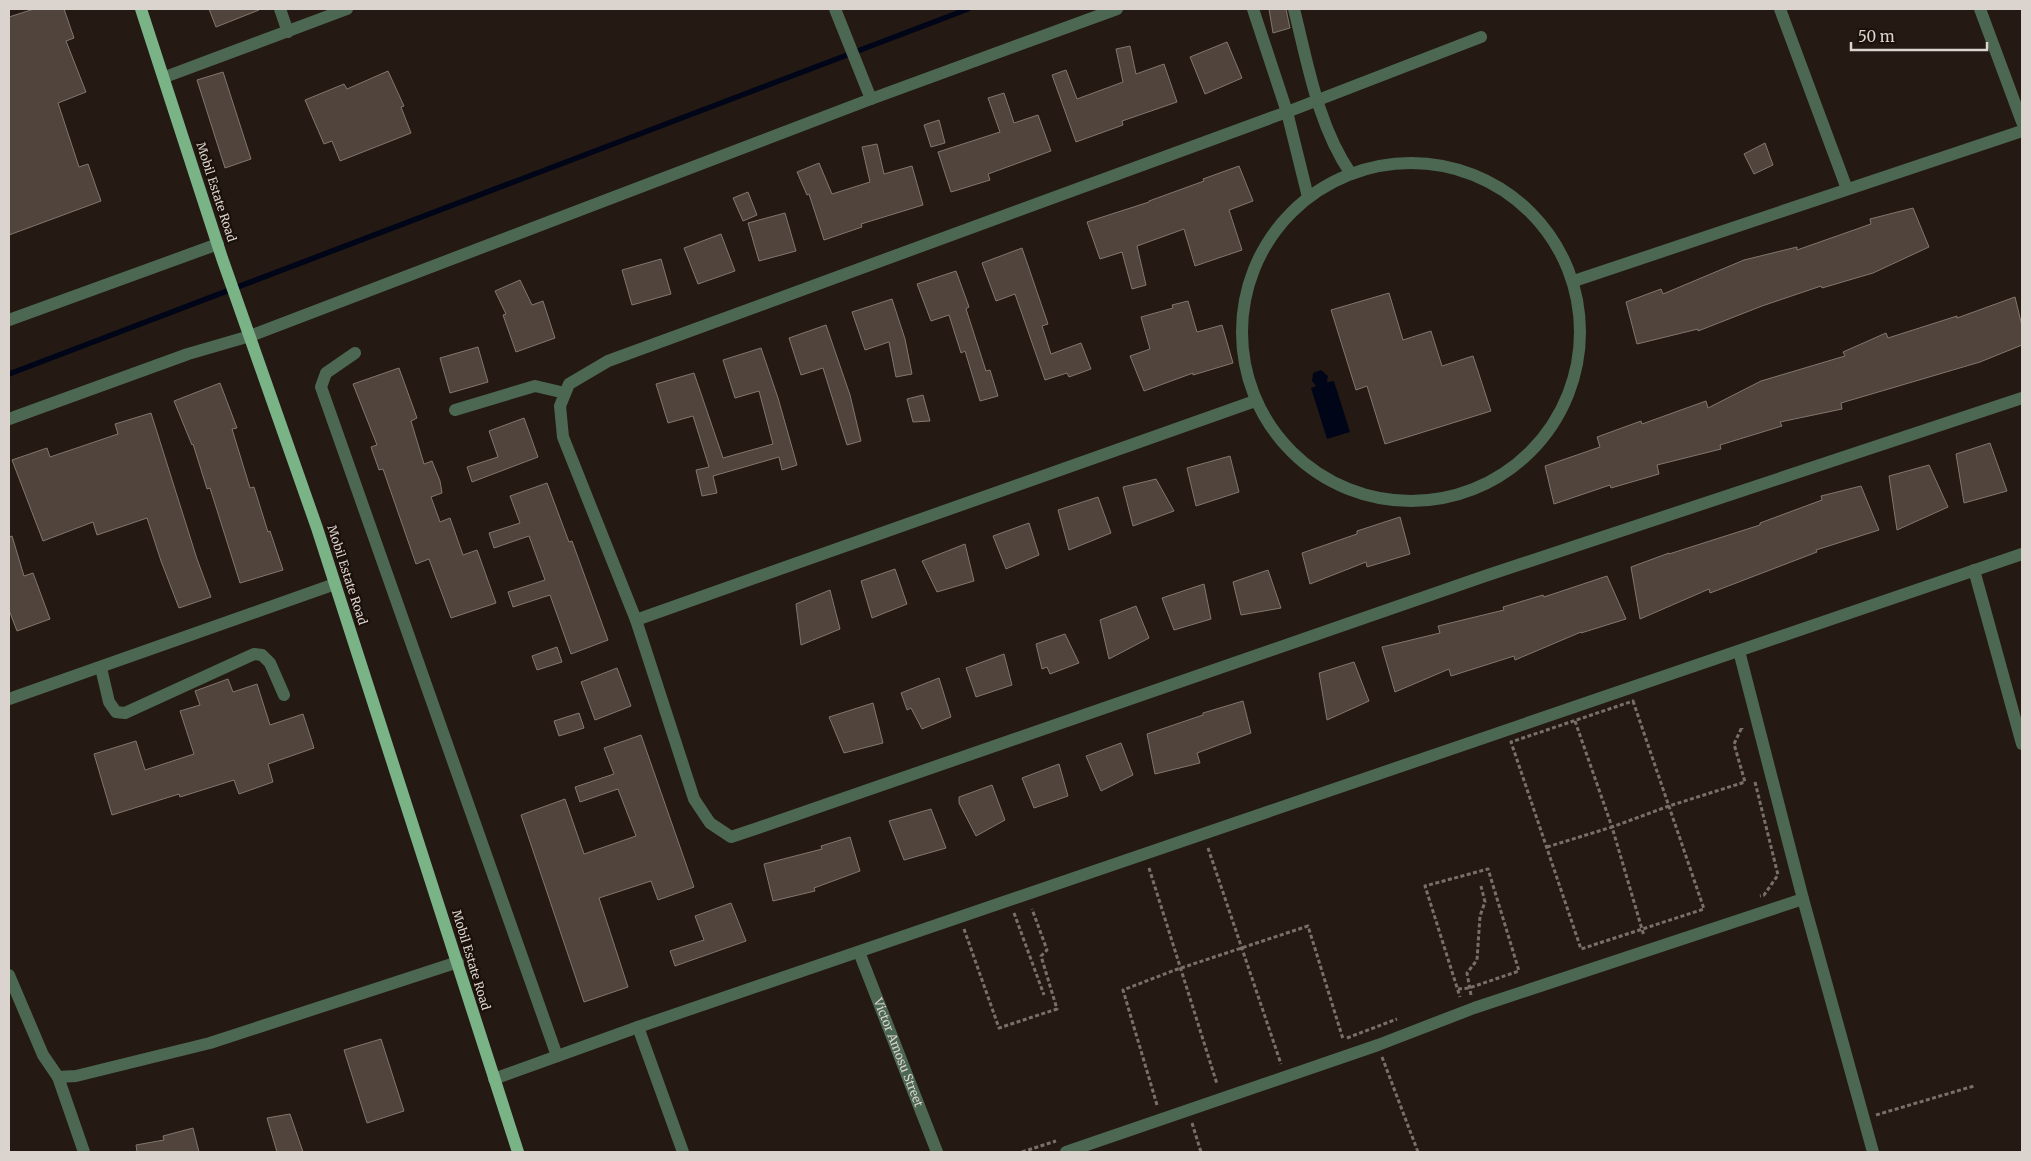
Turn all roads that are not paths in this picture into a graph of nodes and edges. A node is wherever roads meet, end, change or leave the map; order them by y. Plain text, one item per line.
1 (141, 9) edge
2 (280, 9) edge
3 (347, 9) edge
4 (835, 9) edge
5 (1117, 9) edge
6 (1253, 9) edge
7 (1294, 9) edge
8 (1780, 9) edge
9 (1980, 9) edge
10 (288, 32) junction
11 (1481, 37) dead end
12 (165, 77) junction
13 (871, 99) junction
14 (1318, 100) junction
15 (1287, 112) junction
16 (2022, 122) edge
17 (2022, 131) edge
18 (1351, 174) junction
19 (1847, 190) junction
20 (1308, 197) junction
21 (218, 244) junction
22 (1574, 280) junction
23 (9, 320) edge
24 (250, 336) junction
25 (355, 353) dead end
26 (566, 393) junction
27 (2022, 398) edge
28 (1254, 401) junction
29 (455, 410) dead end
30 (9, 419) edge
31 (2022, 554) edge
32 (1974, 570) junction
33 (335, 584) junction
34 (636, 620) junction
35 (1739, 651) junction
36 (101, 668) junction
37 (284, 695) dead end
38 (9, 699) edge
39 (2022, 744) edge
40 (1803, 899) junction
41 (859, 952) junction
42 (458, 962) junction
43 (9, 975) edge
44 (638, 1027) junction
45 (557, 1056) junction
46 (58, 1077) junction
47 (494, 1079) junction
48 (84, 1152) edge
49 (518, 1152) edge
50 (683, 1152) edge
51 (936, 1152) edge
52 (1066, 1152) edge
53 (1873, 1152) edge

1 - 12 main road, Mobil Estate Road
2 - 10 street
3 - 10 street
4 - 13 street
5 - 13 street
6 - 15 street
7 - 14 street
8 - 19 street
9 - 16 street
10 - 12 street
11 - 14 street
12 - 21 main road, Mobil Estate Road
13 - 24 street
14 - 15 street
14 - 18 street
15 - 20 street
15 - 26 street
17 - 19 street
18 - 20 street
18 - 22 street
19 - 22 street
20 - 28 street
21 - 23 street
21 - 24 main road, Mobil Estate Road
22 - 28 street
24 - 30 street
24 - 33 main road, Mobil Estate Road
25 - 45 street
26 - 29 street
26 - 34 street
27 - 34 street
28 - 34 street
31 - 32 street
32 - 35 street
32 - 39 street
33 - 36 street
33 - 42 main road, Mobil Estate Road
35 - 40 street
35 - 41 street
36 - 37 street
36 - 38 street
40 - 52 street
40 - 53 street
41 - 44 street
41 - 51 street, Victor Amosu Street
42 - 46 street
42 - 47 main road, Mobil Estate Road
43 - 46 street
44 - 45 street
44 - 50 street
45 - 47 street
46 - 48 street
47 - 49 main road, Mobil Estate Road

